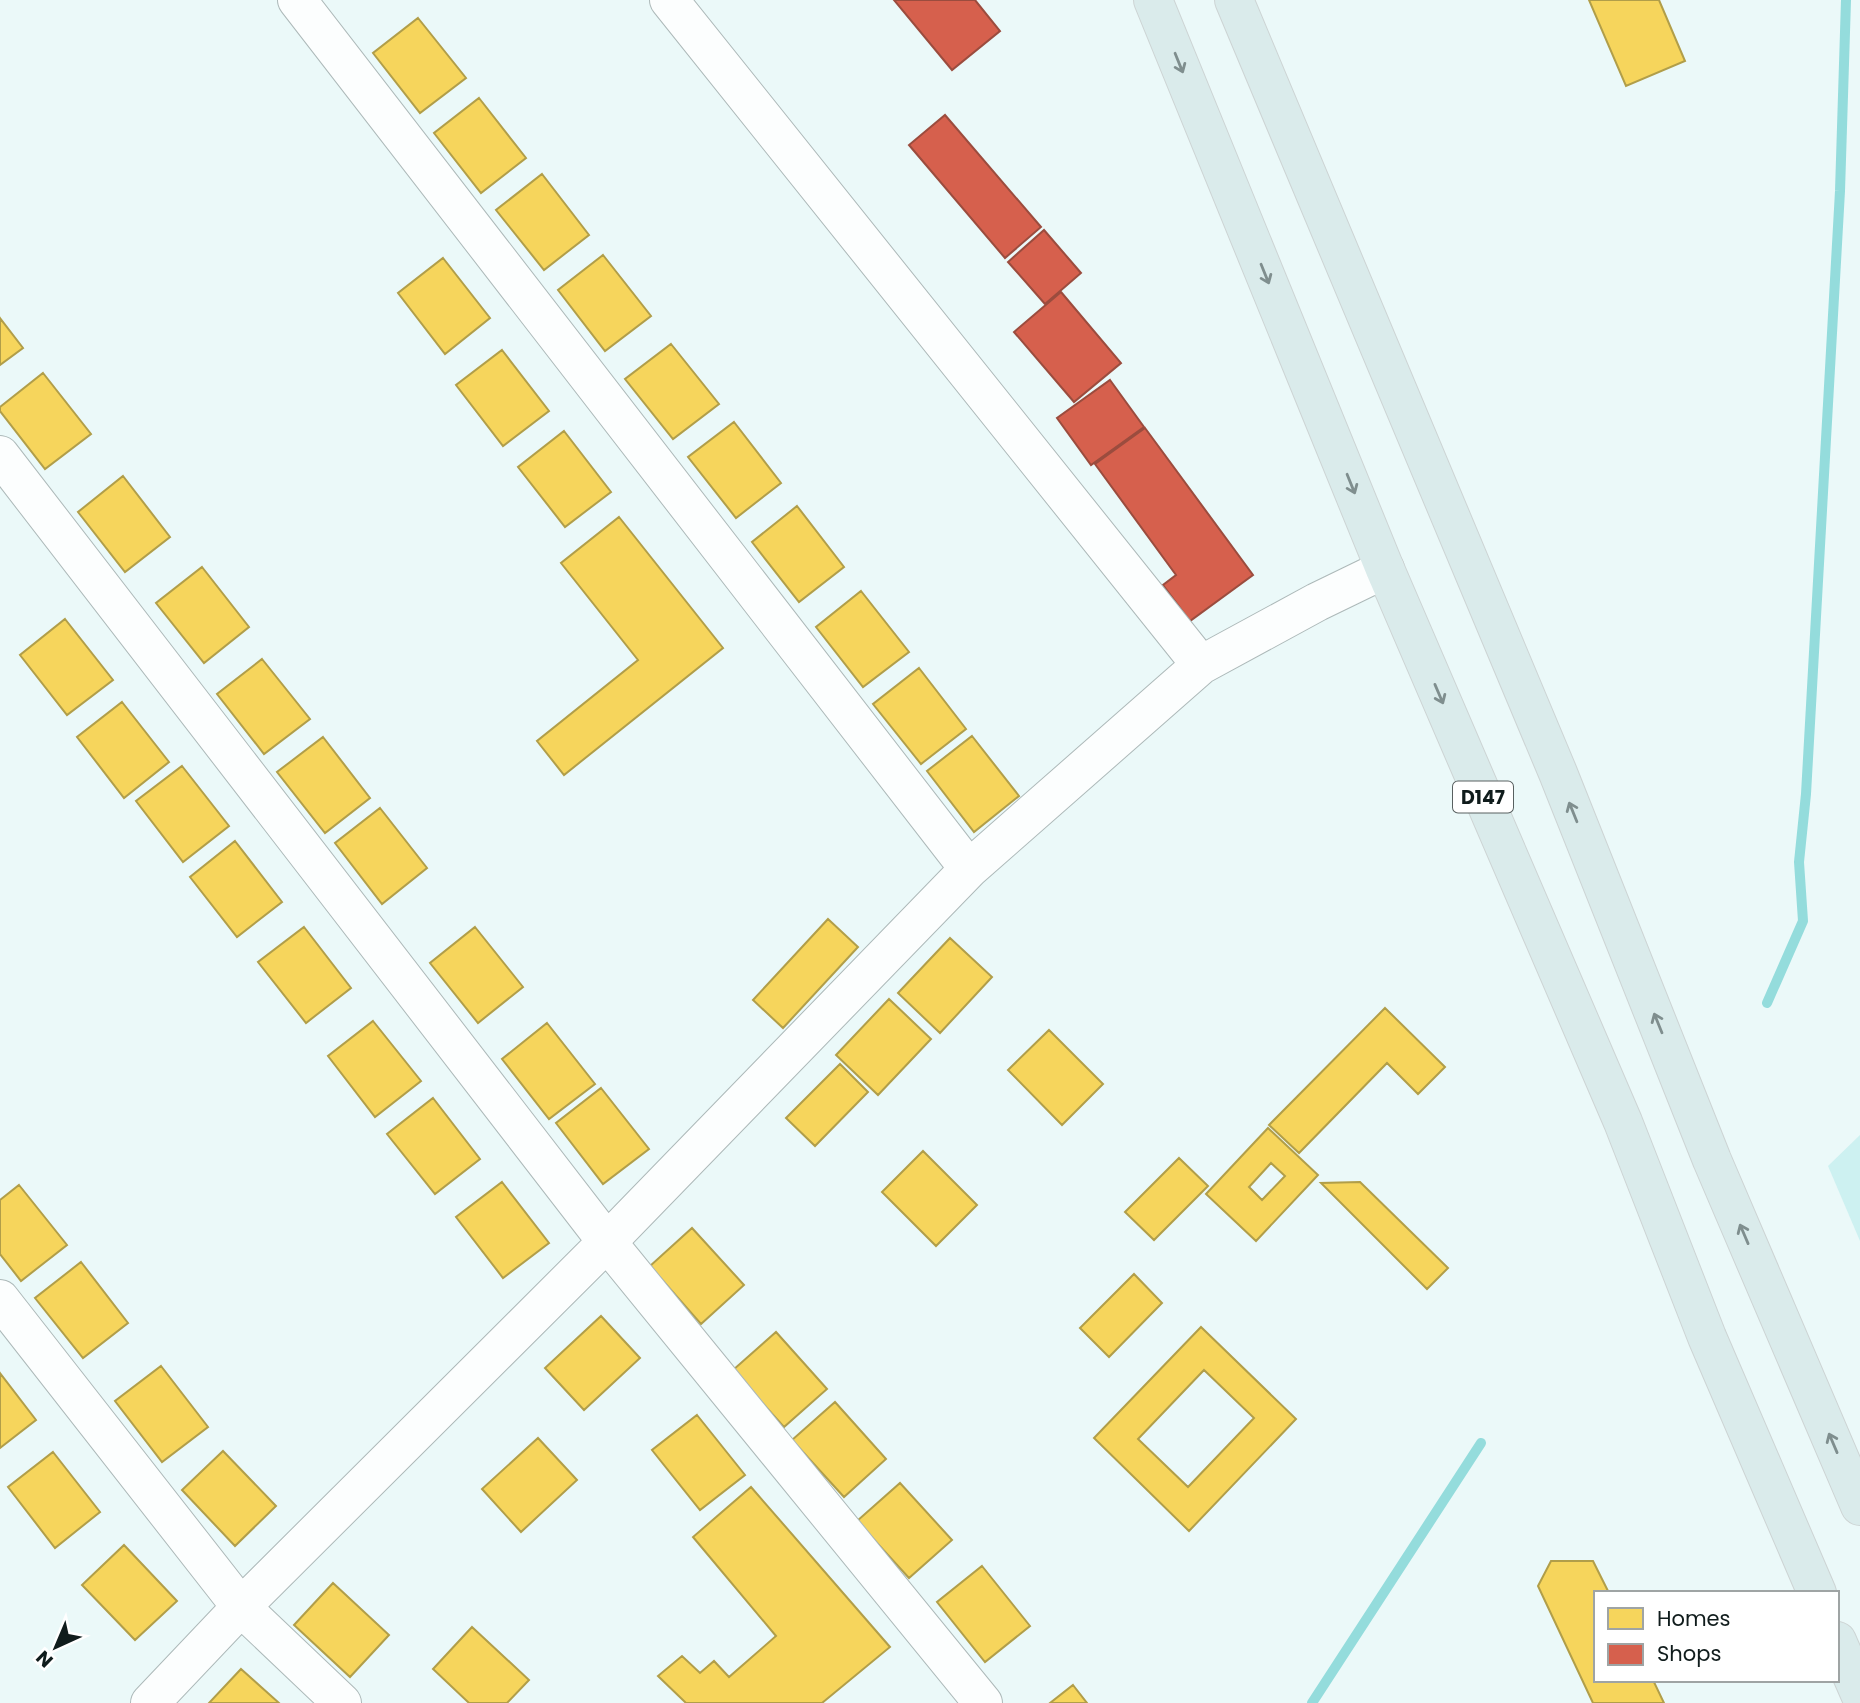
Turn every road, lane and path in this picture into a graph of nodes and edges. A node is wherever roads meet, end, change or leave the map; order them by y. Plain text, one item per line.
1 (297, 0) edge
2 (668, 0) edge
3 (1153, 0) edge
4 (1234, 0) edge
5 (0, 455) edge
6 (1385, 569) junction
7 (1201, 665) junction
8 (969, 869) junction
9 (607, 1242) junction
10 (0, 1299) edge
11 (1860, 1506) edge
12 (1816, 1591) edge
13 (240, 1607) junction
14 (1839, 1646) edge
15 (1860, 1694) edge
16 (150, 1703) edge
17 (342, 1703) edge
18 (983, 1703) edge

1 - 8 street
2 - 7 street
3 -> 6 main road, D147
11 -> 4 main road
5 - 9 street
6 - 7 street
6 -> 12 main road, D147
7 - 8 street
8 - 9 street
9 - 13 street
9 - 18 street
10 - 13 street
13 - 16 street
13 - 17 street
14 - 15 main road

